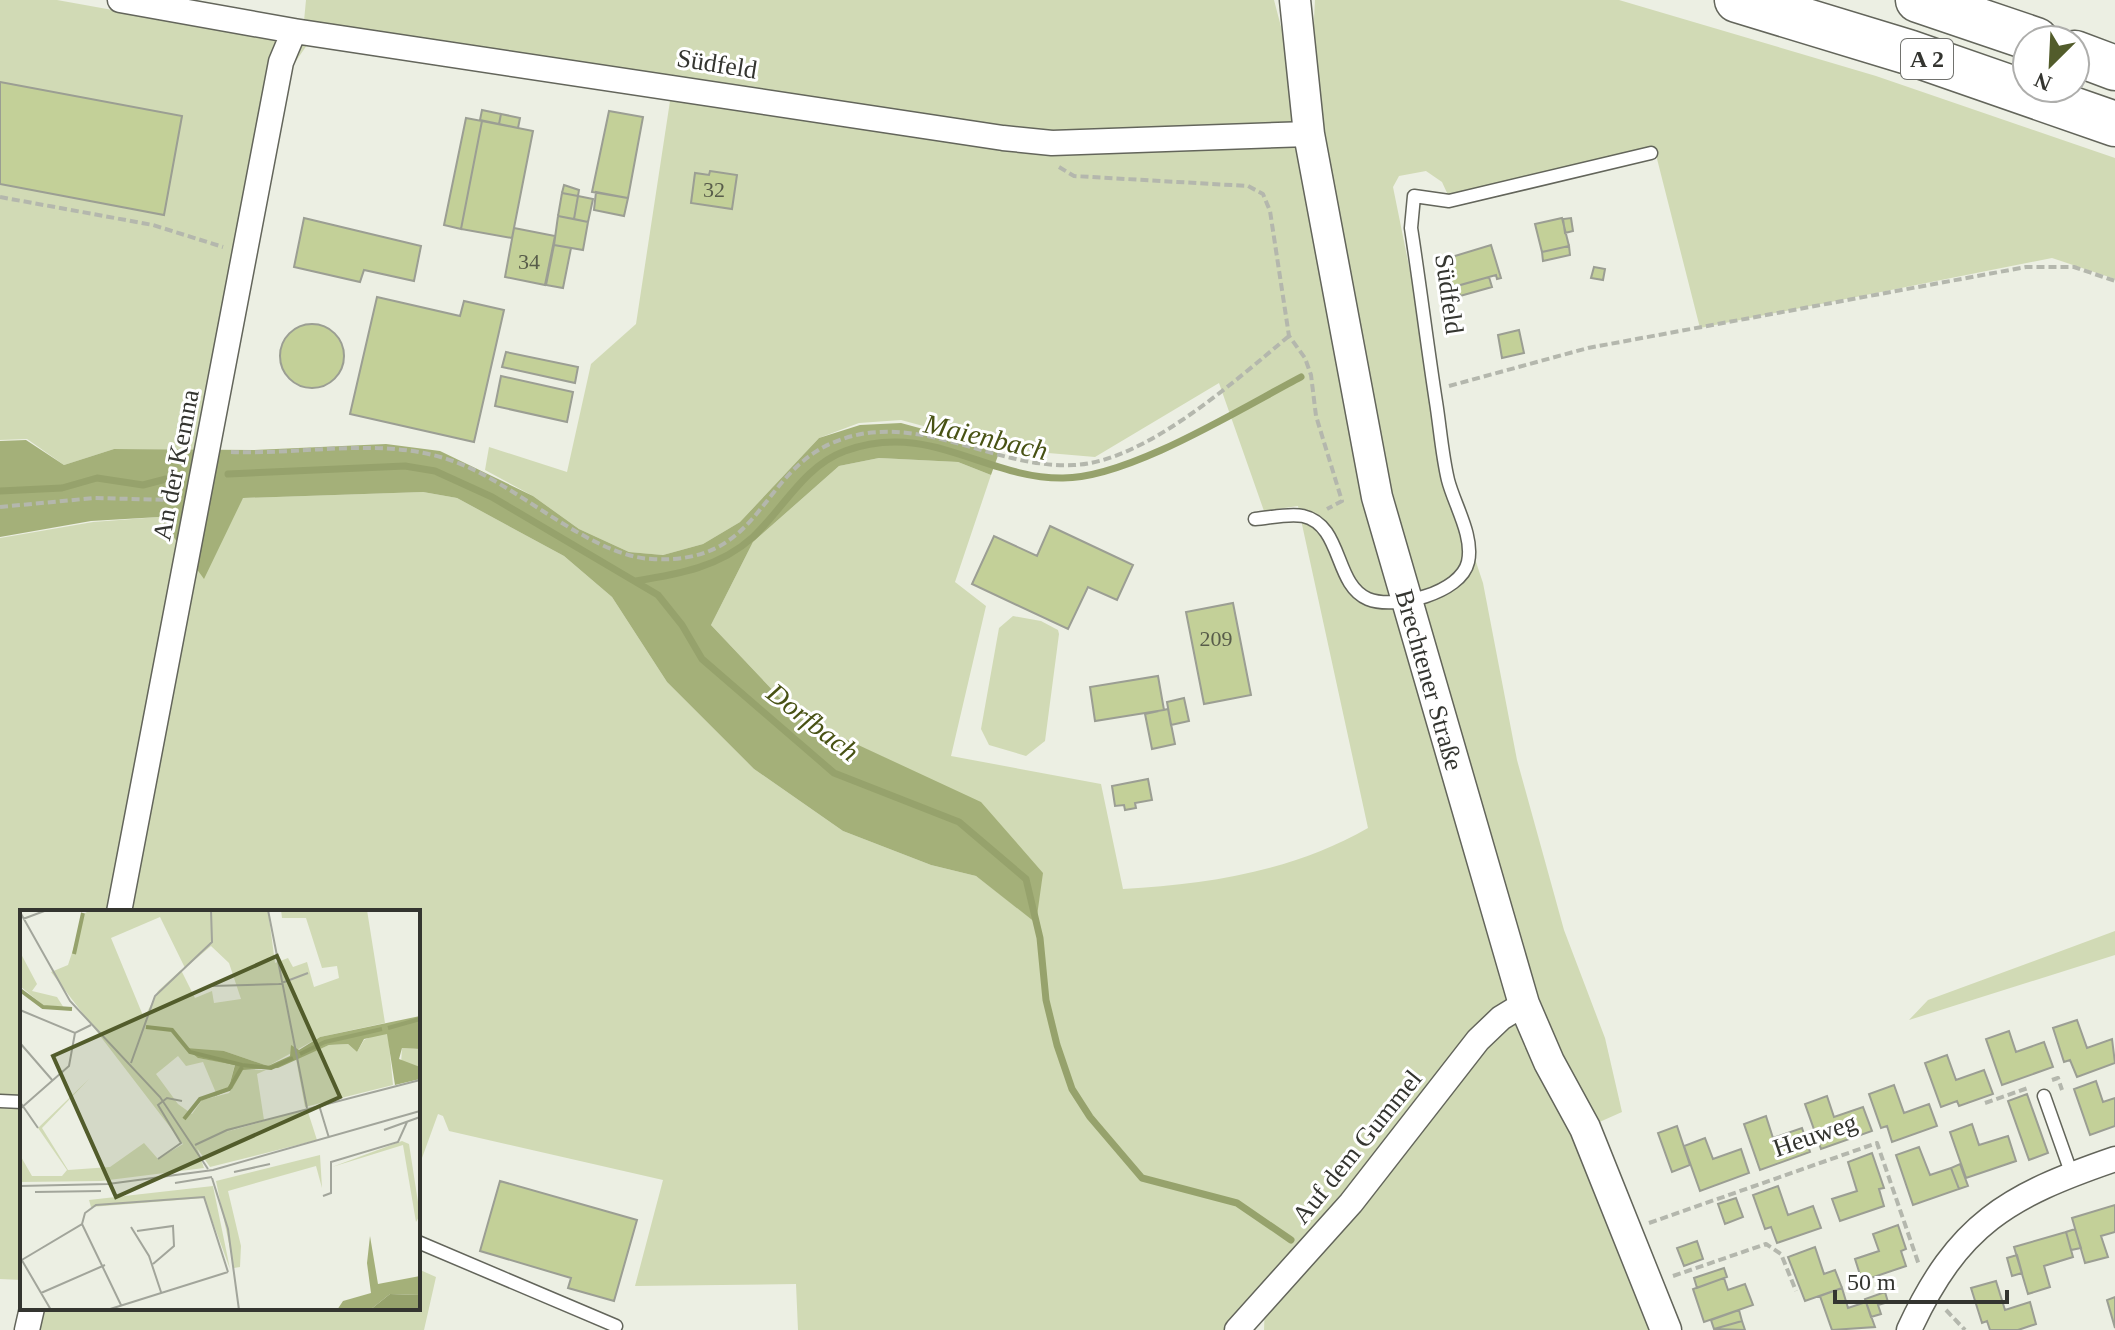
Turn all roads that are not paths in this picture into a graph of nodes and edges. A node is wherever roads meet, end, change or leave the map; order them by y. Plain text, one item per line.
1 (120, 0) edge
2 (1295, 0) edge
3 (1737, 0) edge
4 (1918, 0) edge
5 (192, 6) edge
6 (294, 31) junction
7 (2011, 32) edge
8 (2091, 59) edge
9 (2115, 68) edge
10 (2115, 124) edge
11 (1309, 134) junction
12 (1651, 153) dead end
13 (1255, 519) dead end
14 (1406, 602) junction
15 (119, 910) edge
16 (1524, 1004) junction
17 (2044, 1096) dead end
18 (0, 1101) edge
19 (20, 1102) edge
20 (2115, 1159) edge
21 (2072, 1175) junction
22 (420, 1243) edge
23 (32, 1310) edge
24 (616, 1326) dead end
25 (27, 1330) edge
26 (1237, 1330) edge
27 (1666, 1330) edge
28 (1909, 1330) edge

1 - 5 street, Südfeld
2 - 11 street, Brechtener Straße
3 - 10 highway, A 2
4 - 7 highway, A 2
5 - 6 street, Südfeld
6 - 11 street, Südfeld
6 - 15 street, An der Kemna
8 - 9 highway
11 - 14 street, Brechtener Straße
12 - 14 lane, Südfeld
13 - 14 lane
14 - 16 street, Brechtener Straße
16 - 26 street, Auf dem Gummel
16 - 27 street, Brechtener Straße
17 - 21 lane
18 - 19 lane
20 - 21 street
21 - 28 street
22 - 24 lane
23 - 25 street

